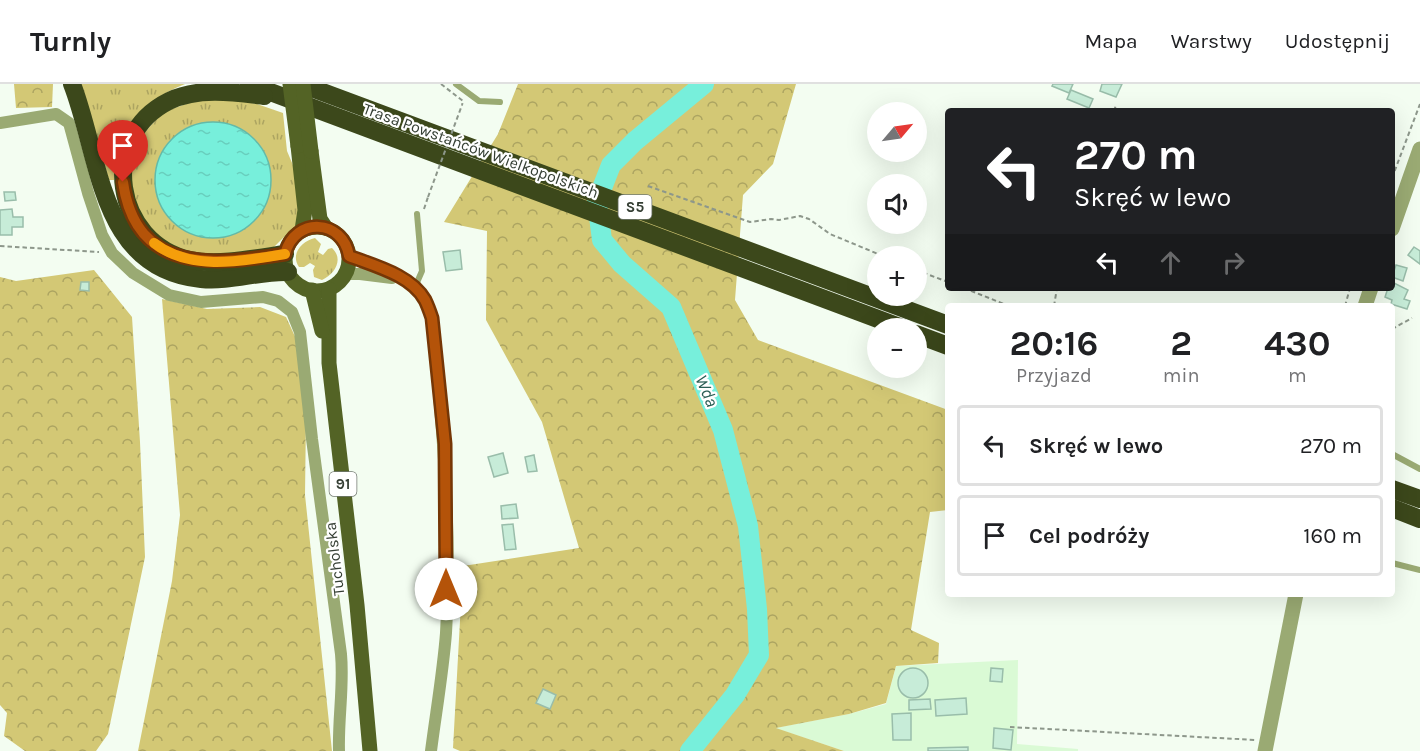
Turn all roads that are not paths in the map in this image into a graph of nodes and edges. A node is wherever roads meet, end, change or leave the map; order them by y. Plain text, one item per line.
1 (72, 84) edge
2 (249, 84) edge
3 (302, 84) edge
4 (456, 84) edge
5 (288, 92) edge
6 (500, 102) dead end
7 (0, 123) edge
8 (304, 148) junction
9 (1420, 149) edge
10 (417, 214) road end
11 (1395, 220) edge
12 (326, 228) junction
13 (302, 230) junction
14 (285, 254) junction
15 (349, 256) junction
16 (288, 272) junction
17 (345, 274) junction
18 (410, 283) junction
19 (328, 289) junction
20 (312, 290) junction
21 (875, 318) edge
22 (945, 324) edge
23 (927, 338) edge
24 (945, 345) edge
25 (329, 363) junction
26 (1395, 456) edge
27 (1420, 469) edge
28 (1395, 490) edge
29 (1420, 499) edge
30 (1395, 509) edge
31 (1420, 519) edge
32 (1395, 564) edge
33 (1420, 570) edge
34 (1295, 597) edge
35 (1266, 746) edge
36 (339, 751) edge
37 (370, 751) edge
38 (431, 751) edge

1 - 16 highway
2 - 5 highway, Trasa Powstańców Wielkopolskich / S5
3 - 8 main road, bridge
3 - 22 highway, Trasa Powstańców Wielkopolskich / S5
4 - 6 lane
5 - 8 main road, bridge
5 - 14 highway
5 - 21 highway, Trasa Powstańców Wielkopolskich / S5
7 - 36 street
8 - 12 main road
8 - 13 main road
9 - 11 street
10 - 18 lane
12 - 13 main road
12 - 15 main road
13 - 14 main road
14 - 16 main road
15 - 17 main road
15 - 18 street
16 - 20 main road
17 - 18 street
17 - 19 main road
18 - 38 street
19 - 20 main road
19 - 25 main road, Tucholska / 91
20 - 25 main road, Tucholska / 91
23 - 24 highway
25 - 37 main road, Tucholska / 91
26 - 27 lane
28 - 29 highway
30 - 31 highway
32 - 33 lane
34 - 35 street

